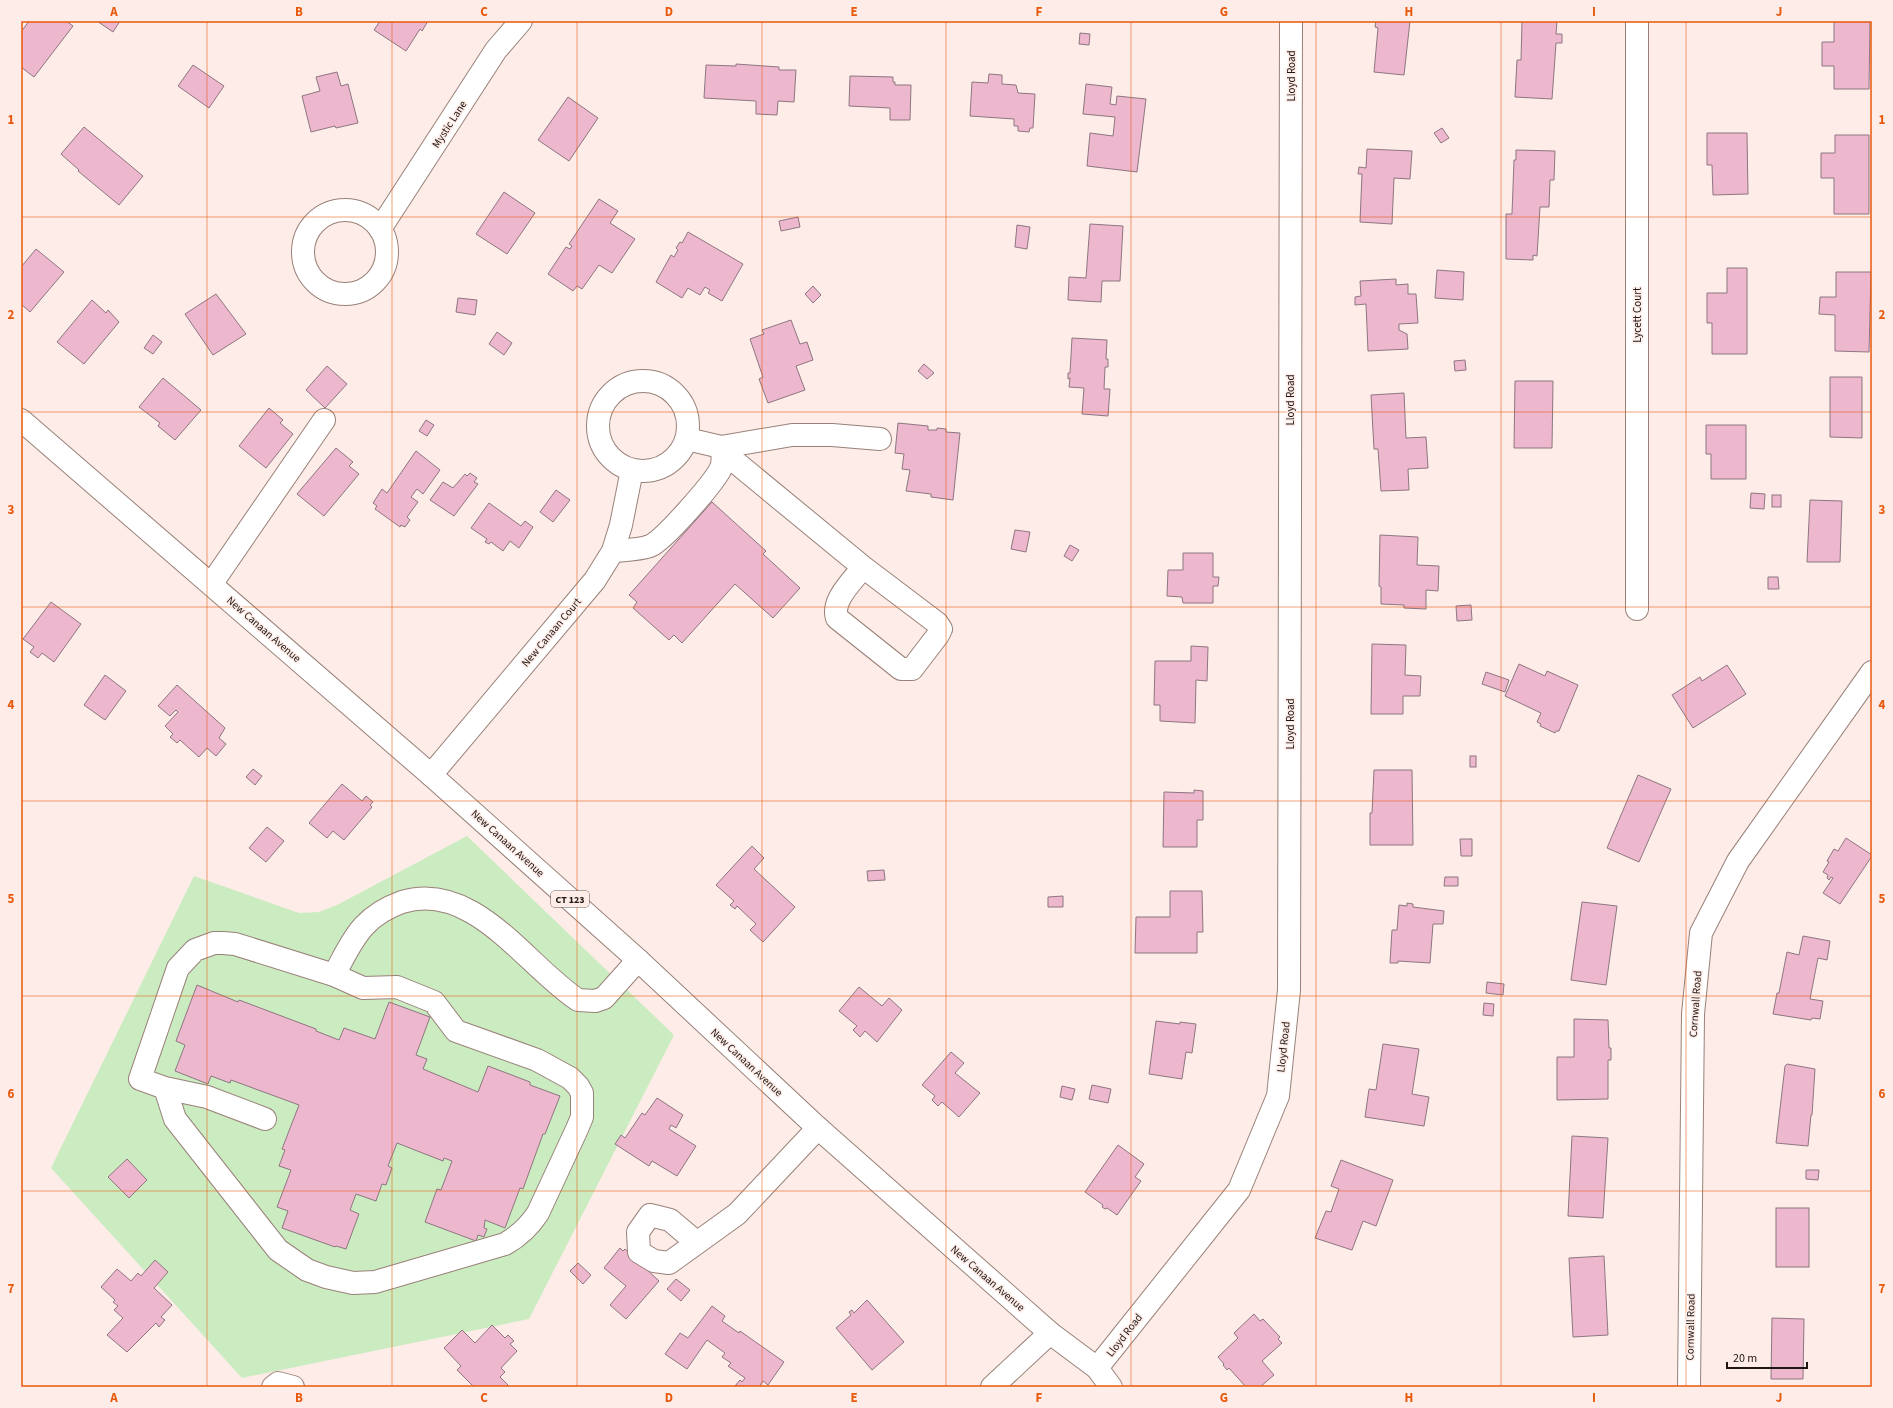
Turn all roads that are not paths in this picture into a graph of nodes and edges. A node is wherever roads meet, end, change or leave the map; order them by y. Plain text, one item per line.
1 (521, 21) edge
2 (1291, 21) edge
3 (1637, 21) edge
4 (380, 229) dead end
5 (21, 420) edge
6 (324, 420) dead end
7 (686, 439) junction
8 (880, 439) dead end
9 (722, 449) junction
10 (632, 470) junction
11 (613, 551) junction
12 (863, 567) junction
13 (212, 583) junction
14 (1637, 609) dead end
15 (1872, 672) edge
16 (431, 775) junction
17 (638, 960) junction
18 (334, 975) junction
19 (165, 1088) junction
20 (265, 1119) dead end
21 (818, 1128) junction
22 (696, 1242) dead end
23 (1050, 1332) junction
24 (1097, 1368) junction
25 (272, 1387) edge
26 (293, 1387) edge
27 (992, 1387) edge
28 (1111, 1387) edge
29 (1689, 1387) edge

1 - 4 street, Mystic Lane
2 - 24 street, Lloyd Road
3 - 14 street, Lycett Court
5 - 13 street, New Canaan Avenue / CT 123
6 - 13 street
7 - 9 street
7 - 10 street
7 - 10 street
8 - 9 street
9 - 11 street
9 - 12 street
10 - 11 street, New Canaan Court
11 - 16 street, New Canaan Court
12 - 12 street
13 - 16 street, New Canaan Avenue / CT 123
15 - 29 street, Cornwall Road
16 - 17 street, New Canaan Avenue / CT 123
17 - 18 street
17 - 21 street, New Canaan Avenue / CT 123
18 - 19 street
18 - 19 street
19 - 20 street
21 - 22 street
21 - 23 street, New Canaan Avenue / CT 123
23 - 24 street, New Canaan Avenue / CT 123
23 - 27 street
24 - 28 street, New Canaan Avenue / CT 123
25 - 26 street

